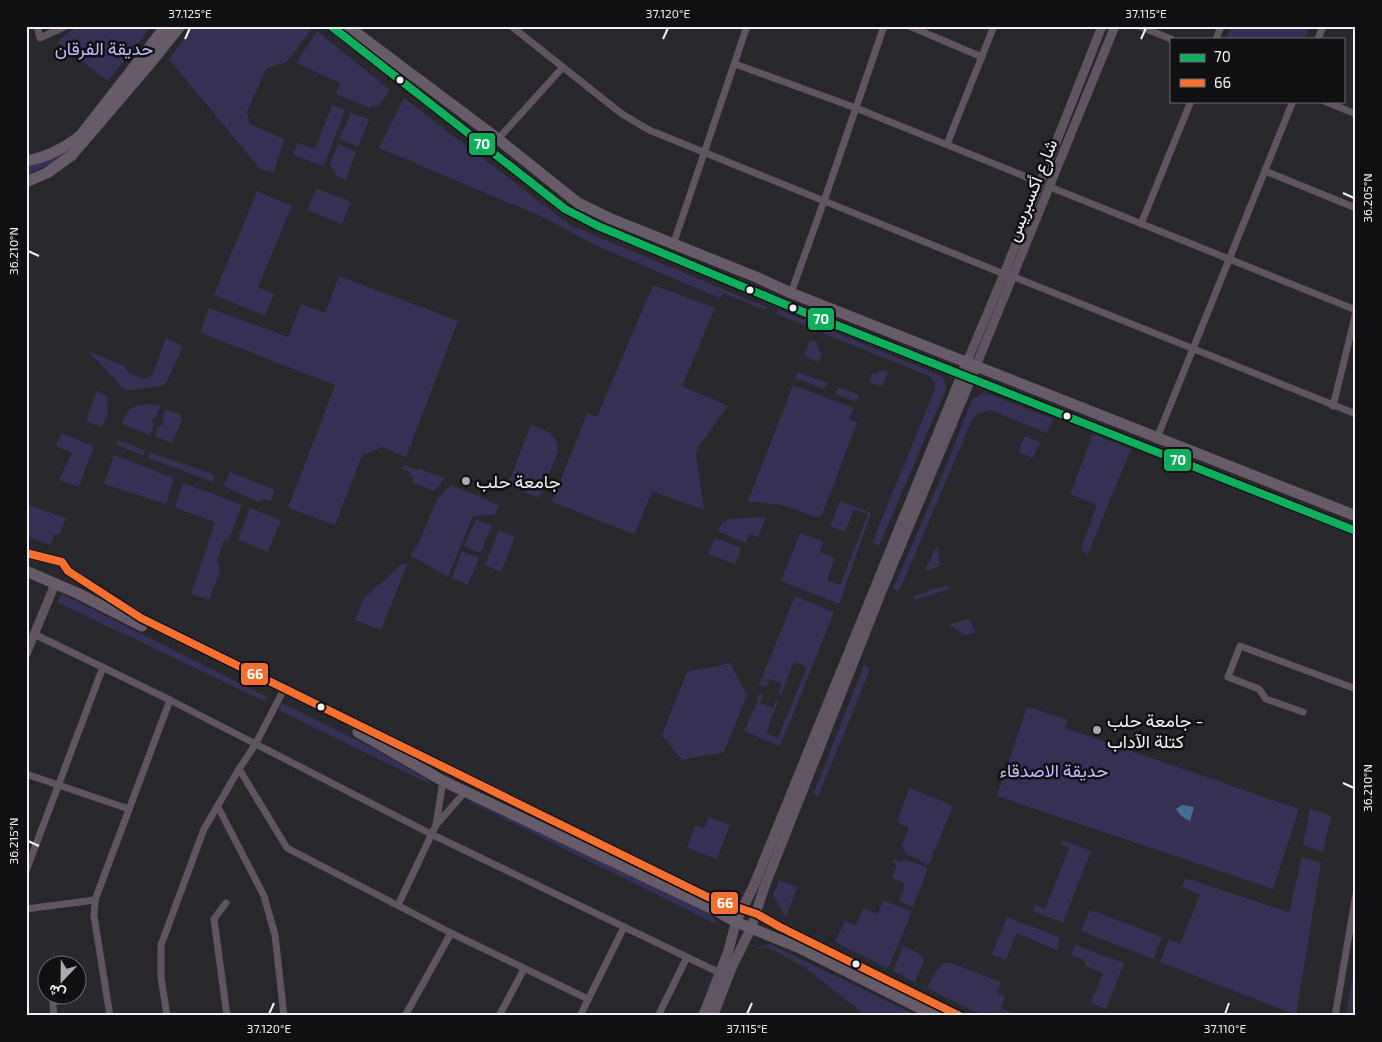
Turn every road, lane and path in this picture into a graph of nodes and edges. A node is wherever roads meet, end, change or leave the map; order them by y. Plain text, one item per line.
1 (36, 26) edge
2 (66, 26) edge
3 (166, 26) edge
4 (180, 26) edge
5 (331, 26) edge
6 (347, 26) edge
7 (511, 26) edge
8 (747, 26) edge
9 (884, 26) edge
10 (909, 26) edge
11 (994, 26) edge
12 (1102, 26) edge
13 (1115, 26) edge
14 (1139, 26) edge
15 (1221, 26) edge
16 (1323, 26) edge
17 (1216, 38) edge
18 (1318, 38) edge
19 (1170, 39) edge
20 (982, 57) junction
21 (734, 64) junction
22 (563, 67) junction
23 (1191, 102) edge
24 (1293, 102) edge
25 (1326, 102) edge
26 (856, 108) junction
27 (1356, 114) edge
28 (498, 139) junction
29 (947, 144) junction
30 (705, 153) junction
31 (26, 161) edge
32 (1265, 171) junction
33 (26, 182) edge
34 (1040, 182) junction
35 (1050, 187) junction
36 (824, 202) junction
37 (1356, 208) edge
38 (1142, 224) junction
39 (673, 245) junction
40 (1229, 259) junction
41 (738, 270) junction
42 (1004, 274) junction
43 (1014, 278) junction
44 (734, 282) junction
45 (791, 293) junction
46 (1356, 311) edge
47 (1193, 349) junction
48 (972, 364) junction
49 (966, 377) junction
50 (1334, 406) junction
51 (1356, 414) edge
52 (1157, 438) junction
53 (1356, 516) edge
54 (1356, 531) edge
55 (26, 553) edge
56 (54, 561) junction
57 (26, 571) edge
58 (68, 571) junction
59 (51, 582) junction
60 (34, 634) junction
61 (26, 654) edge
62 (103, 667) junction
63 (1356, 689) edge
64 (281, 695) junction
65 (170, 700) junction
66 (1303, 712) dead end
67 (255, 745) junction
68 (239, 769) junction
69 (26, 774) edge
70 (443, 781) junction
71 (59, 784) junction
72 (465, 792) junction
73 (218, 807) junction
74 (129, 809) junction
75 (436, 825) junction
76 (432, 834) junction
77 (26, 871) edge
78 (1356, 894) edge
79 (95, 900) junction
80 (226, 904) dead end
81 (398, 905) junction
82 (26, 909) edge
83 (742, 909) junction
84 (757, 914) junction
85 (736, 922) junction
86 (624, 927) junction
87 (752, 928) junction
88 (451, 933) junction
89 (687, 957) junction
90 (524, 969) junction
91 (720, 973) junction
92 (588, 999) junction
93 (110, 1016) edge
94 (167, 1016) edge
95 (227, 1016) edge
96 (284, 1016) edge
97 (405, 1016) edge
98 (499, 1016) edge
99 (580, 1016) edge
100 (658, 1016) edge
101 (703, 1016) edge
102 (713, 1016) edge
103 (936, 1016) edge
104 (960, 1016) edge
105 (1335, 1016) edge

1 - 2 street
3 - 31 main road
4 - 33 main road
5 - 44 main road
6 - 28 main road
7 - 22 street
8 - 21 street
9 - 26 street
10 - 20 street
11 - 20 street
12 - 34 street
13 - 35 street, شارع أكسبريس
14 - 19 street
15 - 17 street
16 - 18 street
20 - 29 street
21 - 26 street
21 - 30 street
22 - 28 street
22 - 30 street
23 - 38 street
24 - 32 street
25 - 27 street
26 - 29 street
26 - 36 street
28 - 39 main road
29 - 34 street
30 - 36 street
30 - 39 street
32 - 37 street
32 - 40 street
34 - 42 street
35 - 38 street
35 - 43 street, شارع أكسبريس
36 - 42 street
36 - 45 street
38 - 40 street
39 - 41 main road
40 - 46 street
40 - 47 street
41 - 44 main road
41 - 45 main road
42 - 48 street
43 - 47 street
43 - 48 street, شارع أكسبريس
44 - 49 main road
45 - 48 main road
46 - 50 street
47 - 50 street
47 - 52 street
48 - 49 main road
48 - 52 main road
49 - 54 main road
49 - 83 main road
49 - 84 main road
50 - 51 street
52 - 53 main road
55 - 56 main road
56 - 58 main road
56 - 59 main road
57 - 59 main road
58 - 59 main road
58 - 83 main road
59 - 60 street
59 - 64 main road
60 - 61 street
60 - 62 street
62 - 65 street
62 - 71 street
63 - 66 street
64 - 67 street
64 - 70 main road
65 - 67 street
65 - 74 street
67 - 68 street
67 - 76 street
68 - 73 street
68 - 81 street
69 - 71 street
70 - 72 main road
70 - 75 street
71 - 74 street
71 - 77 street
72 - 75 street
72 - 85 main road
73 - 94 street
73 - 96 street
74 - 79 street
75 - 76 street
76 - 81 street
76 - 86 street
78 - 105 street
79 - 82 street
79 - 93 street
80 - 95 street
81 - 88 street
83 - 84 main road
83 - 85 main road
84 - 87 main road
84 - 104 main road
85 - 87 main road
85 - 91 main road
86 - 89 street
86 - 92 street
87 - 102 main road
87 - 103 main road
88 - 90 street
88 - 97 street
89 - 91 street
89 - 100 street
90 - 92 street
90 - 98 street
91 - 101 main road
92 - 99 street

